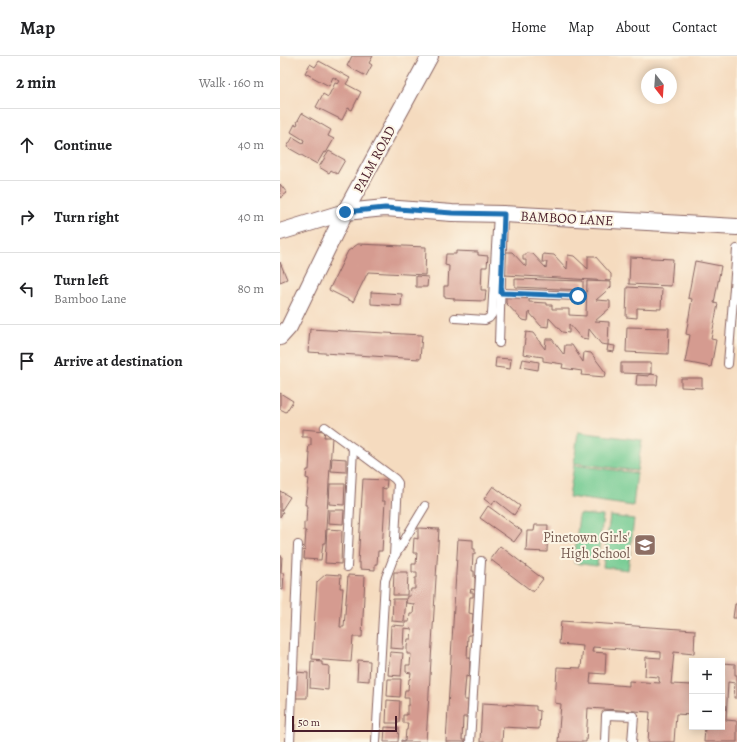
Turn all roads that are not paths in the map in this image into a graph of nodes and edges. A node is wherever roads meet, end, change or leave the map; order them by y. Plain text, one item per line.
1 (430, 56) edge
2 (345, 212) junction
3 (501, 214) junction
4 (737, 227) edge
5 (280, 232) edge
6 (737, 249) edge
7 (501, 293) junction
8 (578, 296) dead end
9 (455, 318) dead end
10 (284, 332) edge
11 (499, 343) dead end
12 (728, 364) dead end
13 (325, 427) dead end
14 (353, 448) junction
15 (425, 506) dead end
16 (298, 545) dead end
17 (394, 559) junction
18 (481, 562) dead end
19 (348, 567) dead end
20 (290, 742) edge
21 (376, 742) edge
22 (470, 742) edge
23 (604, 742) edge
24 (632, 742) edge

1 - 2 street, PALM ROAD
2 - 3 street, BAMBOO LANE
2 - 5 street, BAMBOO LANE
2 - 10 street, PALM ROAD
3 - 4 street, BAMBOO LANE
3 - 7 lane
3 - 9 lane
6 - 12 lane
7 - 8 lane
7 - 11 lane
13 - 14 lane
14 - 17 lane
14 - 19 lane
15 - 17 lane
16 - 20 lane
17 - 21 lane
18 - 22 lane
23 - 24 lane

